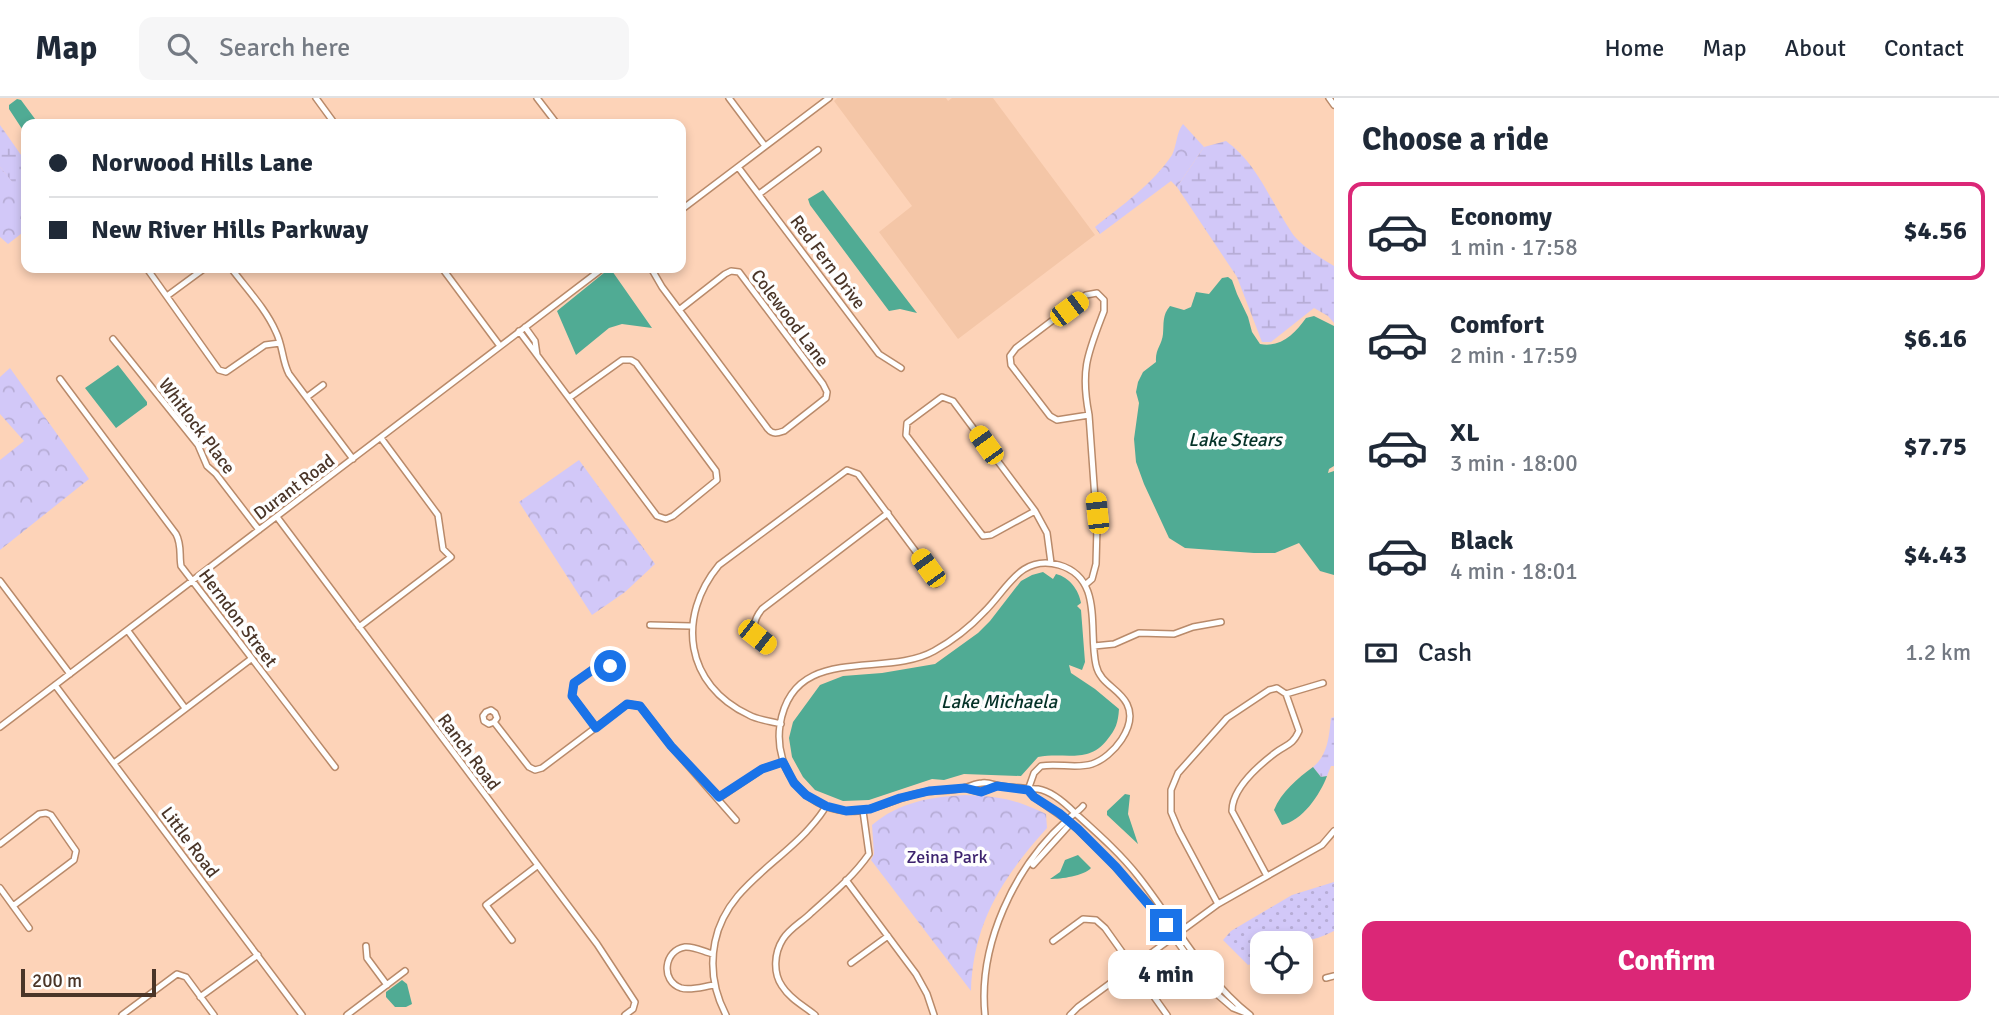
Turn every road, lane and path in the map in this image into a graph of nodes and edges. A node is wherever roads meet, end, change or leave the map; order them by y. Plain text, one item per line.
1 (316, 98) edge
2 (537, 98) edge
3 (729, 98) edge
4 (829, 98) edge
5 (1329, 98) edge
6 (1334, 105) edge
7 (331, 119) edge
8 (553, 119) edge
9 (765, 146) junction
10 (818, 150) dead end
11 (738, 167) junction
12 (759, 194) junction
13 (686, 206) edge
14 (150, 273) edge
15 (198, 273) edge
16 (235, 273) edge
17 (446, 273) edge
18 (596, 273) edge
19 (653, 273) edge
20 (167, 296) junction
21 (679, 310) junction
22 (525, 327) junction
23 (519, 331) junction
24 (113, 339) dead end
25 (280, 342) junction
26 (500, 345) junction
27 (537, 355) junction
28 (901, 368) dead end
29 (60, 379) dead end
30 (323, 385) dead end
31 (307, 397) junction
32 (569, 398) junction
33 (1089, 415) junction
34 (381, 438) junction
35 (353, 459) junction
36 (1035, 510) junction
37 (888, 513) junction
38 (277, 517) junction
39 (259, 530) junction
40 (1051, 563) junction
41 (192, 580) junction
42 (0, 581) edge
43 (936, 584) dead end
44 (1085, 585) junction
45 (8, 592) junction
46 (0, 598) edge
47 (1222, 622) dead end
48 (650, 625) dead end
49 (691, 626) junction
50 (359, 627) junction
51 (128, 631) junction
52 (1094, 646) junction
53 (769, 647) dead end
54 (251, 659) junction
55 (608, 659) dead end
56 (70, 674) junction
57 (1323, 683) dead end
58 (55, 685) junction
59 (1286, 694) junction
60 (185, 708) junction
61 (494, 722) dead end
62 (781, 724) junction
63 (0, 727) edge
64 (596, 728) junction
65 (783, 762) junction
66 (114, 763) junction
67 (335, 766) dead end
68 (1028, 790) junction
69 (719, 797) junction
70 (826, 806) junction
71 (1083, 806) dead end
72 (863, 811) junction
73 (1076, 814) junction
74 (736, 820) dead end
75 (1069, 821) junction
76 (1334, 831) edge
77 (0, 844) edge
78 (537, 866) junction
79 (1267, 876) junction
80 (846, 880) junction
81 (0, 888) edge
82 (1217, 904) junction
83 (13, 906) junction
84 (29, 928) dead end
85 (1176, 934) junction
86 (887, 936) junction
87 (512, 940) dead end
88 (1053, 941) dead end
89 (366, 946) dead end
90 (713, 954) junction
91 (258, 955) junction
92 (850, 963) dead end
93 (1133, 967) junction
94 (405, 971) dead end
95 (1334, 976) edge
96 (1326, 978) dead end
97 (387, 985) junction
98 (715, 985) junction
99 (200, 997) junction
100 (1248, 1014) edge
101 (122, 1015) edge
102 (214, 1015) edge
103 (302, 1015) edge
104 (347, 1015) edge
105 (625, 1015) edge
106 (726, 1015) edge
107 (815, 1015) edge
108 (934, 1015) edge
109 (985, 1015) edge
110 (1070, 1015) edge
111 (1167, 1015) edge

1 - 7 street
2 - 8 street
3 - 9 street
4 - 9 street
5 - 6 street
9 - 11 street
10 - 12 street
11 - 12 street, Red Fern Drive
11 - 13 street
12 - 28 street, Red Fern Drive
14 - 20 street
15 - 20 street
16 - 25 street
17 - 26 street
18 - 22 street, Durant Road
19 - 21 street, Colewood Lane
20 - 25 street
21 - 21 street, Colewood Lane
22 - 23 street, Durant Road
22 - 27 street
23 - 26 street, Durant Road
23 - 27 street
24 - 39 street, Whitlock Place
25 - 31 street
26 - 34 street, Durant Road
27 - 32 street
29 - 41 street, Herndon Street
30 - 31 street
31 - 35 street
32 - 32 street
33 - 33 street
33 - 44 street
34 - 35 street, Durant Road
34 - 50 street
35 - 38 street, Durant Road
36 - 36 street
36 - 40 street
37 - 43 street
37 - 49 street
37 - 53 street
38 - 39 street, Durant Road
38 - 50 street, Ranch Road
39 - 41 street, Durant Road
40 - 44 street
40 - 62 street
41 - 51 street, Durant Road
41 - 54 street, Herndon Street
42 - 45 street
44 - 52 street
45 - 46 street
45 - 56 street
47 - 52 street
48 - 49 street
49 - 62 street
50 - 78 street, Ranch Road
51 - 56 street, Durant Road
51 - 60 street
52 - 68 street
54 - 60 street
54 - 67 street, Herndon Street
55 - 64 street
56 - 58 street, Durant Road
57 - 59 street
58 - 63 street, Durant Road
58 - 66 street, Little Road
59 - 79 street
59 - 82 street
60 - 66 street
61 - 64 street
62 - 65 street
64 - 69 street
65 - 69 street
65 - 70 street
66 - 91 street, Little Road
68 - 72 street
68 - 73 street
68 - 75 street
69 - 74 street
70 - 72 street
70 - 90 street
71 - 73 street
72 - 80 street
73 - 75 street
73 - 85 street
75 - 85 street
75 - 109 street
76 - 79 street
77 - 83 street
78 - 87 street
78 - 105 street, Ranch Road
79 - 82 street
80 - 86 street
80 - 107 street
81 - 83 street
82 - 85 street
83 - 84 street
85 - 93 street
85 - 100 street
86 - 92 street
86 - 108 street
88 - 93 street
89 - 97 street
90 - 98 street
90 - 98 street
91 - 99 street
91 - 103 street, Little Road
93 - 110 street
93 - 111 street
94 - 97 street
95 - 96 street
97 - 104 street
98 - 106 street
99 - 101 street
99 - 102 street

